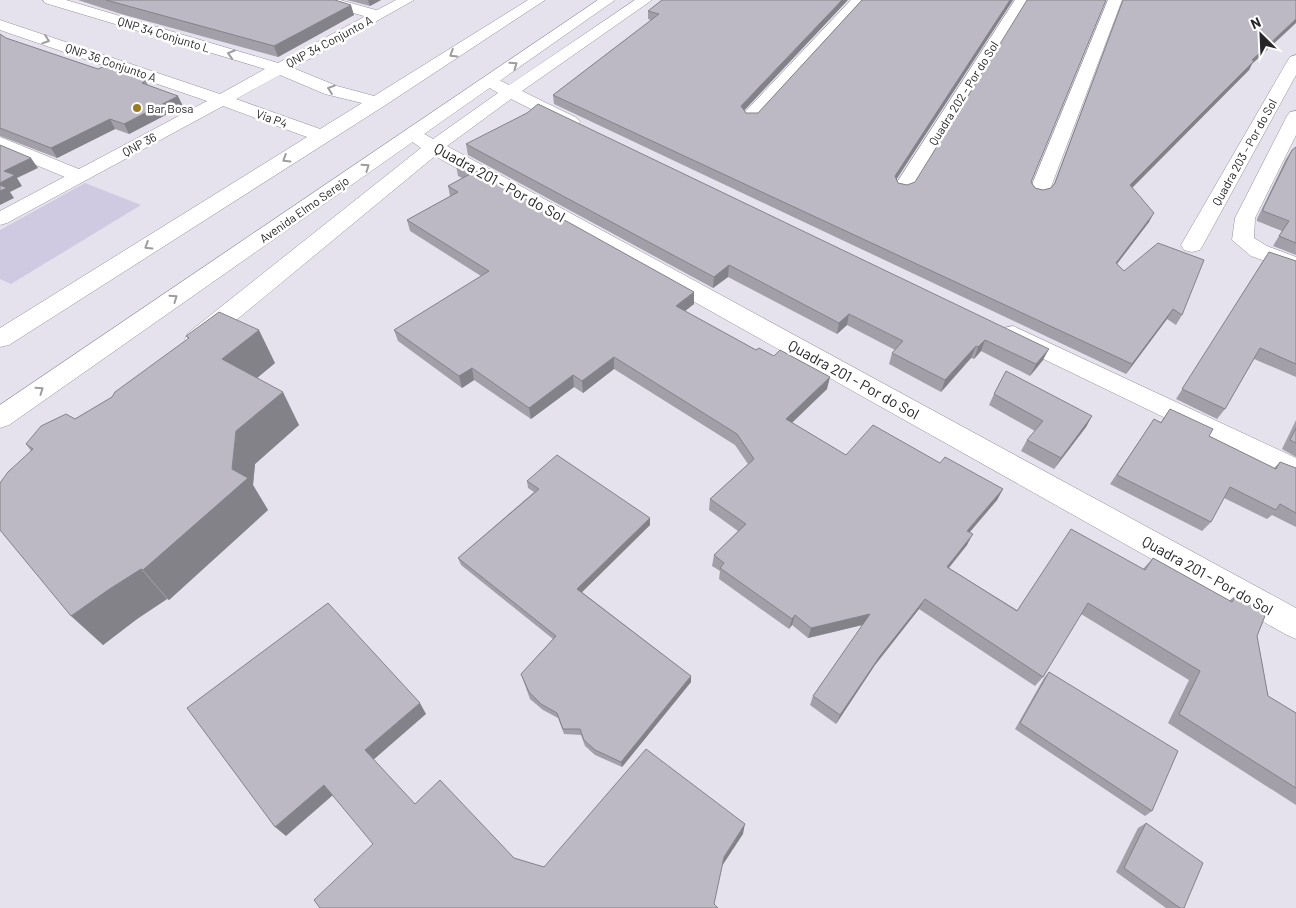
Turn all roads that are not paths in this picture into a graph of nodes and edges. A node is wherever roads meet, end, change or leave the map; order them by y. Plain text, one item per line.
1 (50, 0) edge
2 (323, 0) edge
3 (407, 0) edge
4 (538, 0) edge
5 (608, 0) edge
6 (646, 0) edge
7 (860, 0) edge
8 (1022, 0) edge
9 (1115, 0) edge
10 (378, 15) junction
11 (0, 25) edge
12 (1296, 60) edge
13 (278, 68) junction
14 (489, 82) junction
15 (510, 92) junction
16 (222, 100) junction
17 (378, 102) junction
18 (751, 116) edge
19 (1296, 116) edge
20 (590, 131) edge
21 (412, 135) junction
22 (322, 136) junction
23 (0, 143) edge
24 (435, 146) junction
25 (1286, 158) edge
26 (79, 176) junction
27 (904, 187) edge
28 (1040, 192) edge
29 (0, 219) edge
30 (1192, 245) dead end
31 (1296, 265) edge
32 (992, 324) edge
33 (0, 339) edge
34 (182, 351) edge
35 (0, 418) edge
36 (1296, 470) edge
37 (1296, 624) edge

13 -> 1 street, QNP 34 Conjunto L
2 - 10 street
3 - 10 street, QNP 34 Conjunto A
4 -> 17 street
14 -> 5 street, Avenida Elmo Serejo
6 - 15 street
7 - 18 street
8 - 27 street, Quadra 202 - Por do Sol
9 - 28 street
10 - 13 street, QNP 34 Conjunto A
11 -> 16 street, QNP 36 Conjunto A
12 - 30 street, Quadra 203 - Por do Sol
13 - 16 street, QNP 36
17 -> 13 street
14 - 15 street
14 - 21 street, Avenida Elmo Serejo
15 - 20 street
15 - 24 street
16 - 22 street, Via P4
16 - 26 street, QNP 36
17 - 22 street
19 - 25 street
21 - 24 street, Quadra 201 - Por do Sol
35 -> 21 street, Avenida Elmo Serejo
22 -> 33 street
23 - 26 street
24 - 34 street
24 - 37 street, Quadra 201 - Por do Sol
25 - 31 street
26 - 29 street, QNP 36
32 - 36 street

